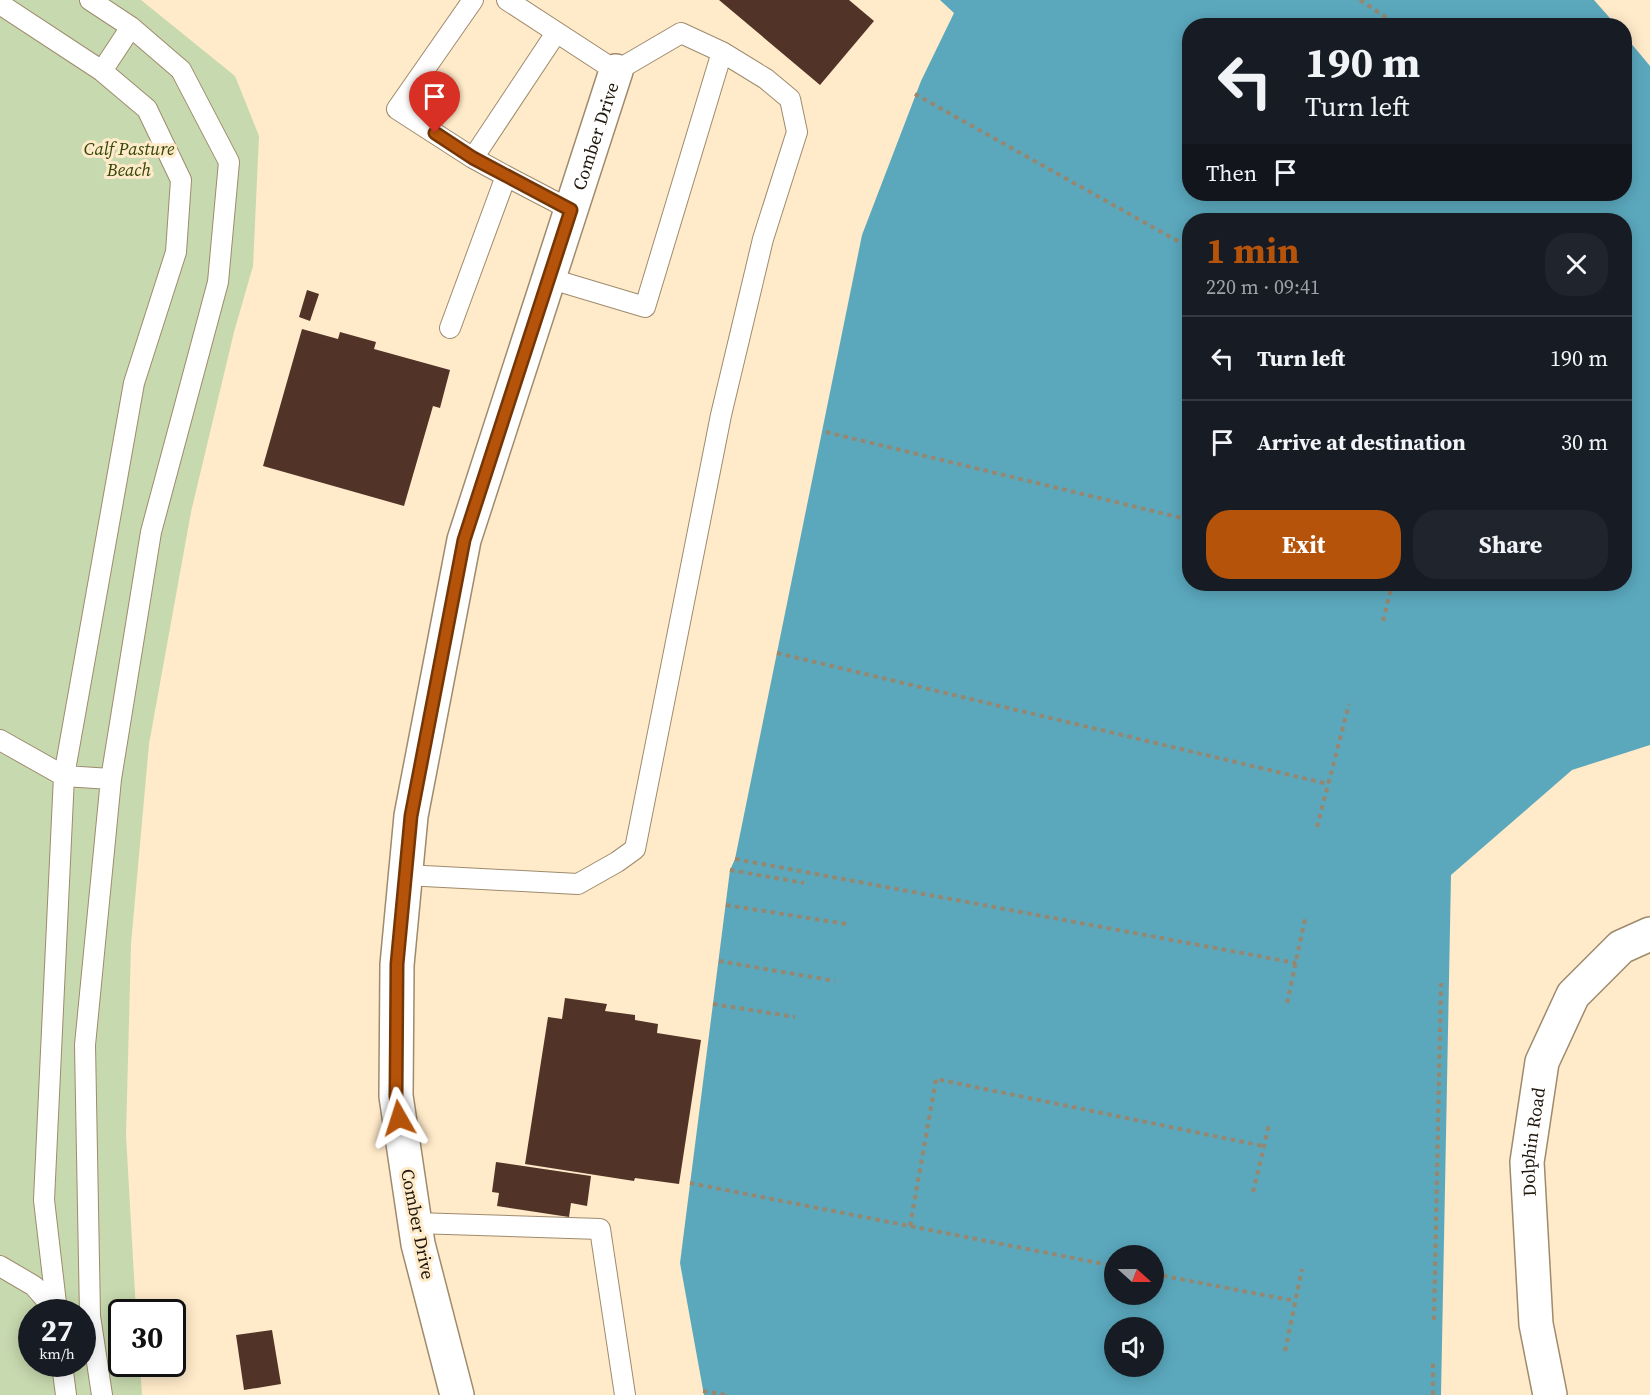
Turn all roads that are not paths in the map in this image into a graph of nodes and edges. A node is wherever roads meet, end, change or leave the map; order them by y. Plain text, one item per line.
1 (90, 0) edge
2 (473, 0) edge
3 (512, 2) edge
4 (0, 4) edge
5 (131, 27) junction
6 (556, 33) junction
7 (722, 52) junction
8 (102, 71) junction
9 (616, 71) junction
10 (473, 158) junction
11 (506, 176) junction
12 (571, 210) junction
13 (549, 278) junction
14 (450, 328) dead end
15 (0, 740) edge
16 (64, 776) junction
17 (111, 779) junction
18 (405, 875) junction
19 (1650, 934) edge
20 (415, 1223) junction
21 (0, 1266) edge
22 (46, 1299) edge
23 (55, 1299) edge
24 (64, 1377) edge
25 (66, 1395) edge
26 (102, 1395) edge
27 (457, 1395) edge
28 (625, 1395) edge
29 (1550, 1395) edge

1 - 5 lane
2 - 10 lane
3 - 6 lane
4 - 8 lane
5 - 8 lane
5 - 17 lane
6 - 9 lane
6 - 10 lane
7 - 9 lane
7 - 13 lane
7 - 18 lane
8 - 16 lane
9 - 12 street, Comber Drive
10 - 11 lane
11 - 12 lane
11 - 14 lane
12 - 13 street, Comber Drive
13 - 18 street, Comber Drive
15 - 16 lane
16 - 17 lane
16 - 23 lane
17 - 26 lane
18 - 20 street, Comber Drive
19 - 29 street, Dolphin Road
20 - 27 street, Comber Drive
20 - 28 lane
21 - 22 lane
24 - 25 lane

